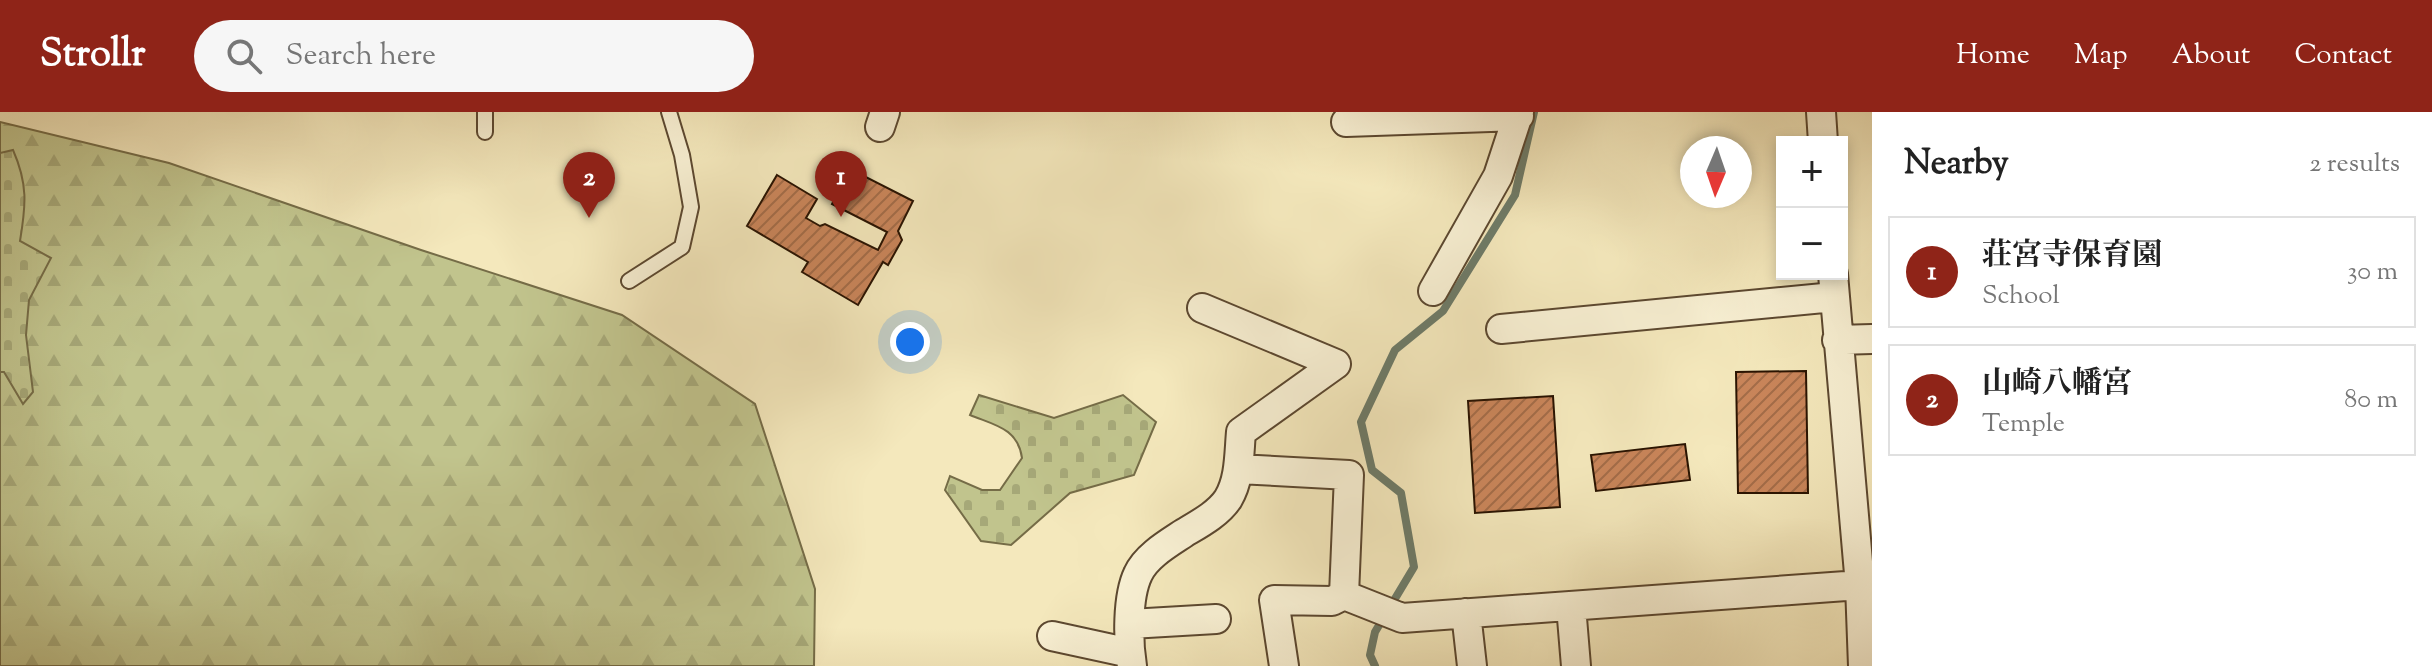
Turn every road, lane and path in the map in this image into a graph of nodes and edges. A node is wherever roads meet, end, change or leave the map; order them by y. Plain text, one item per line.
1 (485, 112) edge
2 (669, 112) edge
3 (1821, 112) edge
4 (1519, 114) edge
5 (1346, 122) dead end
6 (485, 132) dead end
7 (1823, 136) edge
8 (629, 281) dead end
9 (1834, 285) edge
10 (1433, 291) dead end
11 (1202, 308) dead end
12 (1501, 329) dead end
13 (1872, 339) edge
14 (1837, 340) junction
15 (1238, 469) junction
16 (1860, 585) junction
17 (1344, 595) junction
18 (1571, 606) junction
19 (1466, 613) junction
20 (1216, 619) dead end
21 (1130, 624) junction
22 (1052, 636) dead end
23 (1131, 659) edge
24 (1284, 666) edge
25 (1472, 666) edge
26 (1576, 666) edge
27 (1863, 666) edge

1 - 6 lane
2 - 8 lane
3 - 7 street
4 - 5 street
4 - 10 street
9 - 12 street
9 - 14 street
11 - 15 street
13 - 14 street
14 - 16 street
15 - 17 street
15 - 21 street
16 - 18 street
16 - 27 street
17 - 19 street
17 - 24 street
18 - 19 street
18 - 26 street
19 - 25 street
20 - 21 street
21 - 23 street
22 - 23 street

